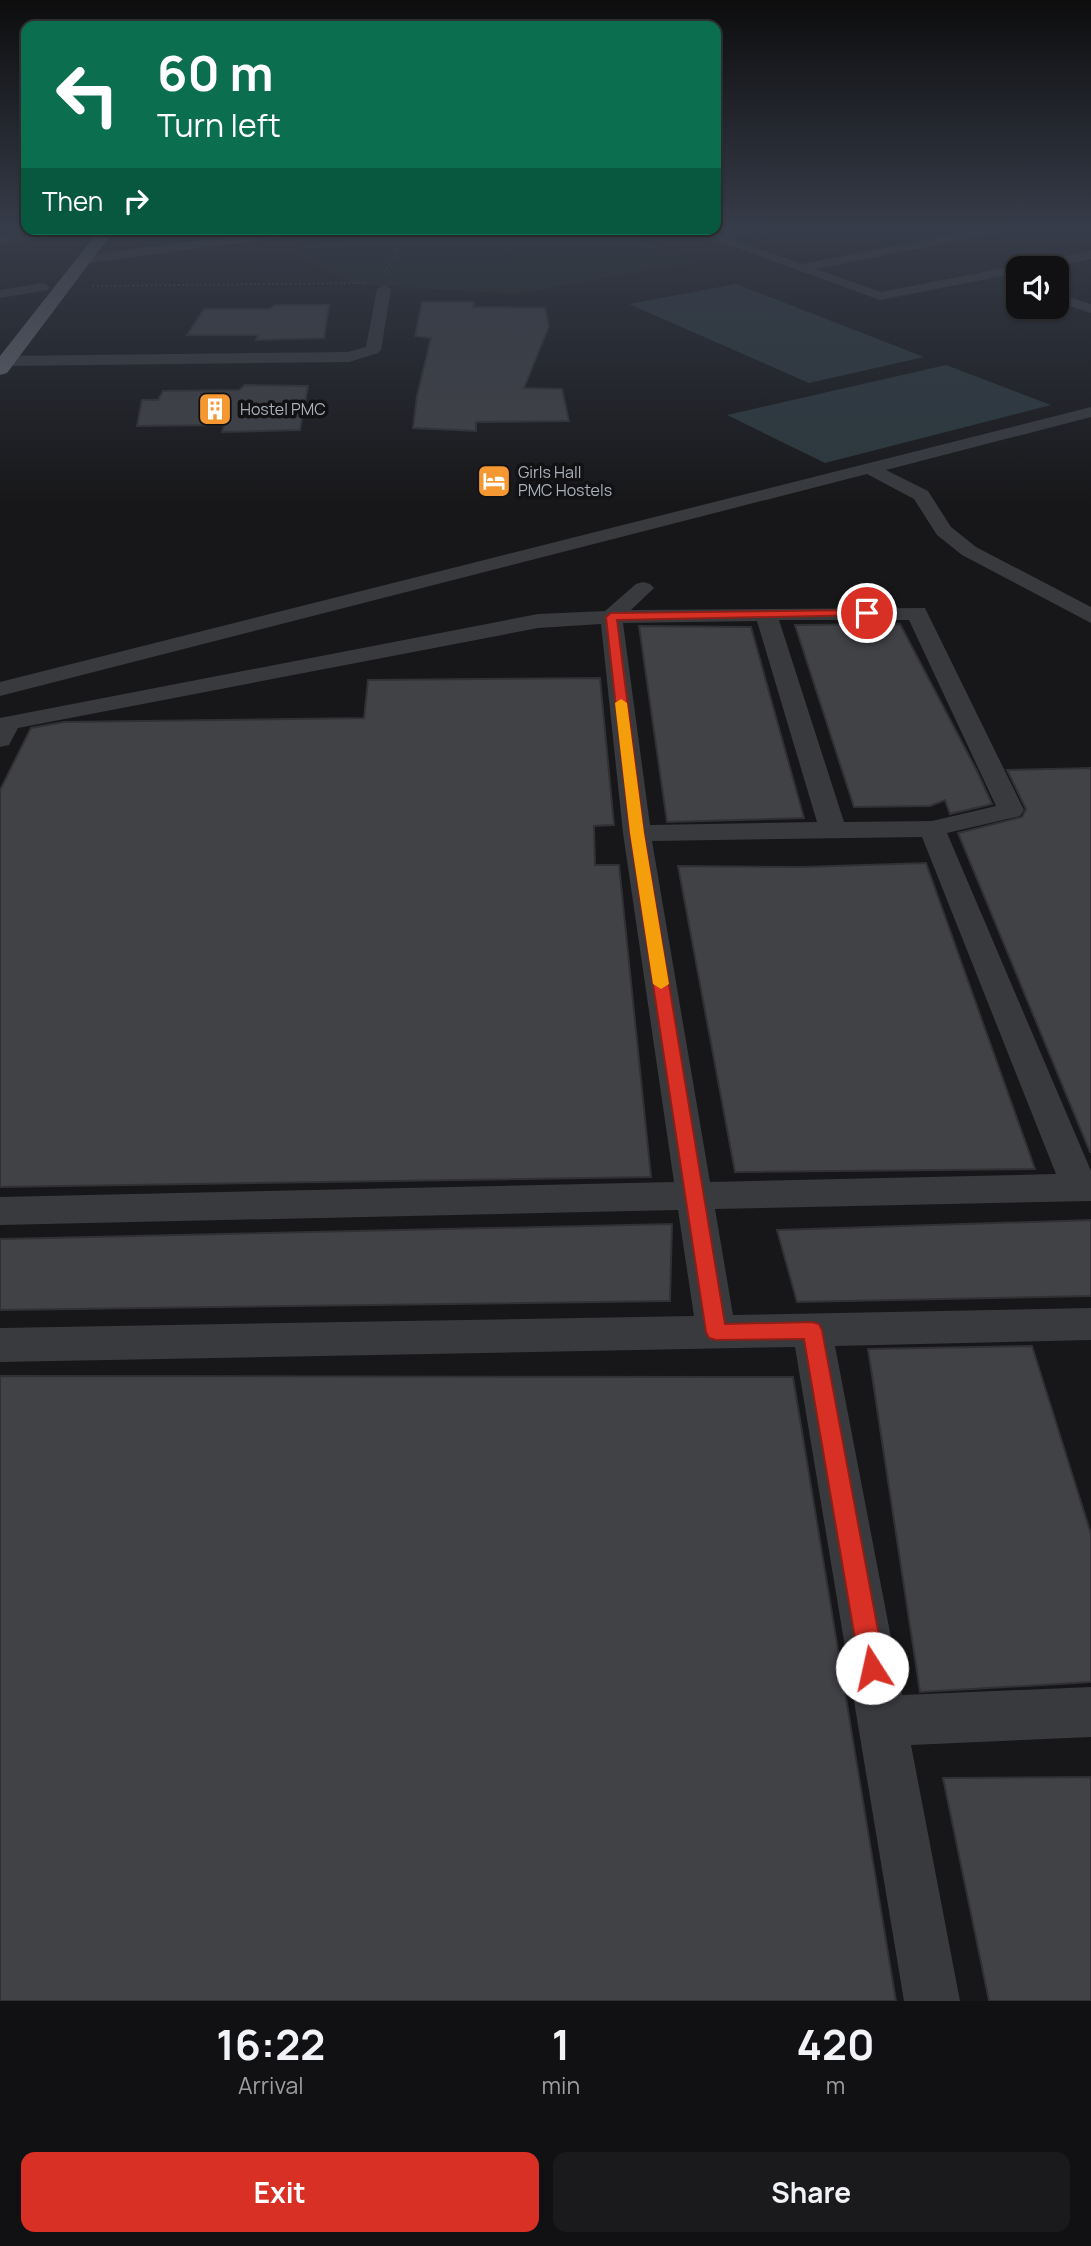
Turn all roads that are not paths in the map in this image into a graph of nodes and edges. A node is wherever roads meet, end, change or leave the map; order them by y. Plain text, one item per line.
1 (17, 319) edge
2 (37, 319) edge
3 (377, 319) edge
4 (7, 332) dead end
5 (3, 365) edge
6 (1091, 412) edge
7 (871, 469) junction
8 (643, 588) dead end
9 (766, 614) junction
10 (1091, 616) edge
11 (611, 617) junction
12 (0, 689) edge
13 (0, 740) edge
14 (932, 829) junction
15 (833, 831) junction
16 (637, 833) junction
17 (1086, 1187) edge
18 (695, 1195) junction
19 (0, 1211) edge
20 (1091, 1324) edge
21 (812, 1330) junction
22 (716, 1332) junction
23 (0, 1345) edge
24 (1091, 1712) edge
25 (882, 1720) junction
26 (932, 2001) edge

1 - 4 highway
2 - 5 highway
3 - 5 street
6 - 7 street
7 - 10 street
7 - 12 street
8 - 11 street
9 - 11 street
9 - 14 street
9 - 15 street
11 - 13 street
11 - 16 street
14 - 15 street
14 - 17 street
15 - 16 street
16 - 18 street
17 - 18 street
18 - 19 street
18 - 22 street
20 - 21 street
21 - 22 street
21 - 25 street
22 - 23 street
24 - 25 street
25 - 26 street

